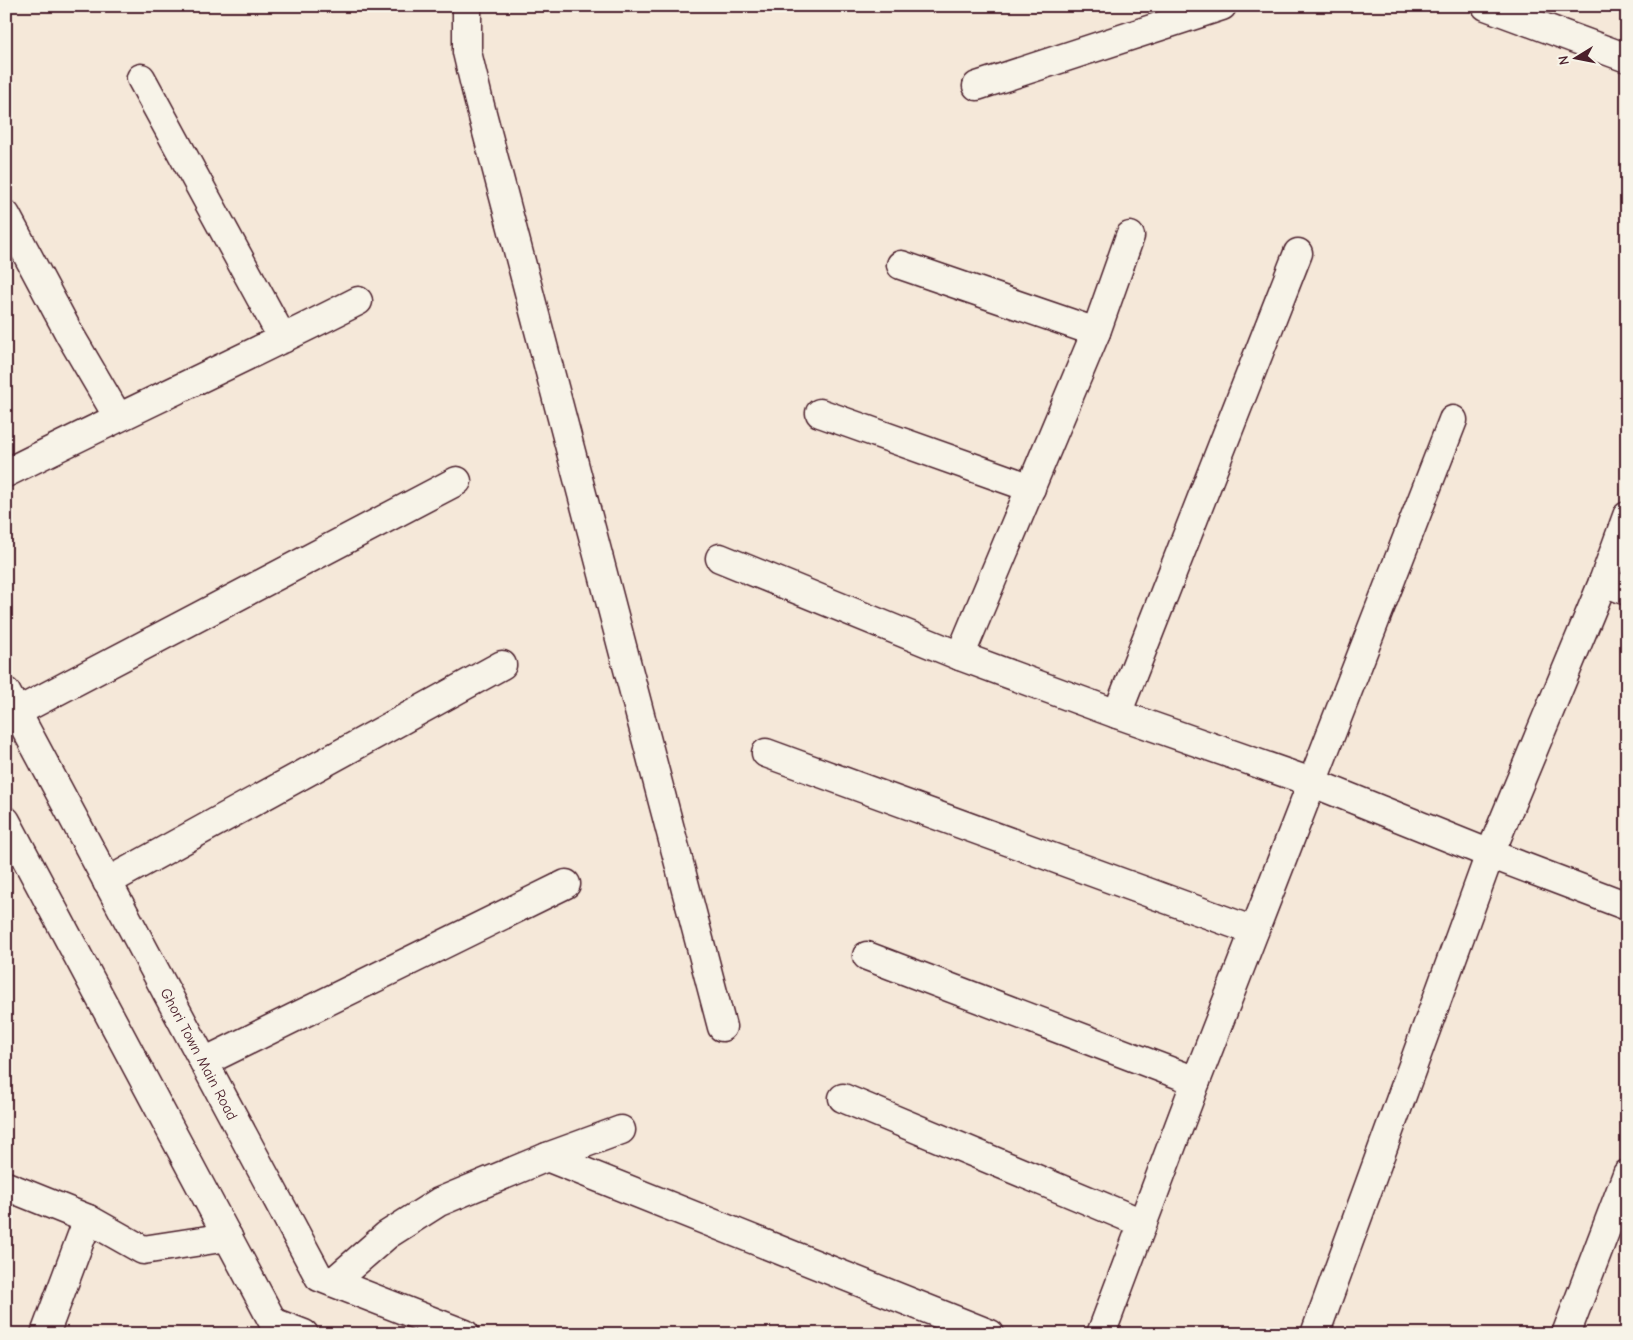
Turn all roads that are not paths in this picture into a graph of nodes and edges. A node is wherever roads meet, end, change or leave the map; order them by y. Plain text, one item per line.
1 (467, 6) edge
2 (1222, 6) edge
3 (1486, 6) edge
4 (1627, 58) edge
5 (141, 78) dead end
6 (977, 86) dead end
7 (6, 215) edge
8 (1130, 236) dead end
9 (1298, 253) dead end
10 (901, 265) dead end
11 (358, 301) dead end
12 (1096, 332) junction
13 (283, 339) junction
14 (820, 413) dead end
15 (118, 417) junction
16 (1453, 420) dead end
17 (6, 473) edge
18 (457, 481) dead end
19 (1031, 488) junction
20 (1627, 516) edge
21 (720, 558) dead end
22 (1615, 586) edge
23 (960, 656) junction
24 (502, 665) dead end
25 (12, 702) edge
26 (1118, 714) junction
27 (766, 753) dead end
28 (1311, 782) junction
29 (6, 821) edge
30 (1490, 854) junction
31 (107, 882) junction
32 (566, 884) dead end
33 (1627, 906) edge
34 (1254, 931) junction
35 (867, 956) dead end
36 (722, 1027) dead end
37 (204, 1062) junction
38 (1196, 1081) junction
39 (843, 1098) dead end
40 (621, 1130) dead end
41 (547, 1157) junction
42 (1627, 1174) edge
43 (6, 1186) edge
44 (88, 1219) junction
45 (1142, 1223) junction
46 (228, 1237) junction
47 (333, 1282) junction
48 (265, 1324) edge
49 (44, 1334) edge
50 (304, 1334) edge
51 (465, 1334) edge
52 (990, 1334) edge
53 (1101, 1334) edge
54 (1315, 1334) edge
55 (1566, 1334) edge

1 - 36 street
2 - 6 street
3 - 4 street
5 - 13 street
7 - 15 street
8 - 12 street
9 - 26 street
10 - 12 street
11 - 13 street
12 - 19 street
13 - 15 street
14 - 19 street
15 - 17 street
16 - 28 street
18 - 25 street
19 - 23 street
20 - 22 street
21 - 23 street
22 - 30 street
23 - 26 street
24 - 31 street
25 - 31 street, Ghori Town Main Road
26 - 28 street
27 - 34 street
28 - 30 street
28 - 34 street
29 - 46 street
30 - 33 street
30 - 54 street
31 - 37 street, Ghori Town Main Road
32 - 37 street
34 - 38 street
35 - 38 street
37 - 47 street, Ghori Town Main Road
38 - 45 street
39 - 45 street
40 - 41 street
41 - 47 street
41 - 52 street
42 - 55 street
43 - 44 street
44 - 46 street
44 - 49 street
45 - 53 street
46 - 48 street
47 - 51 street, Ghori Town Main Road
48 - 50 street

